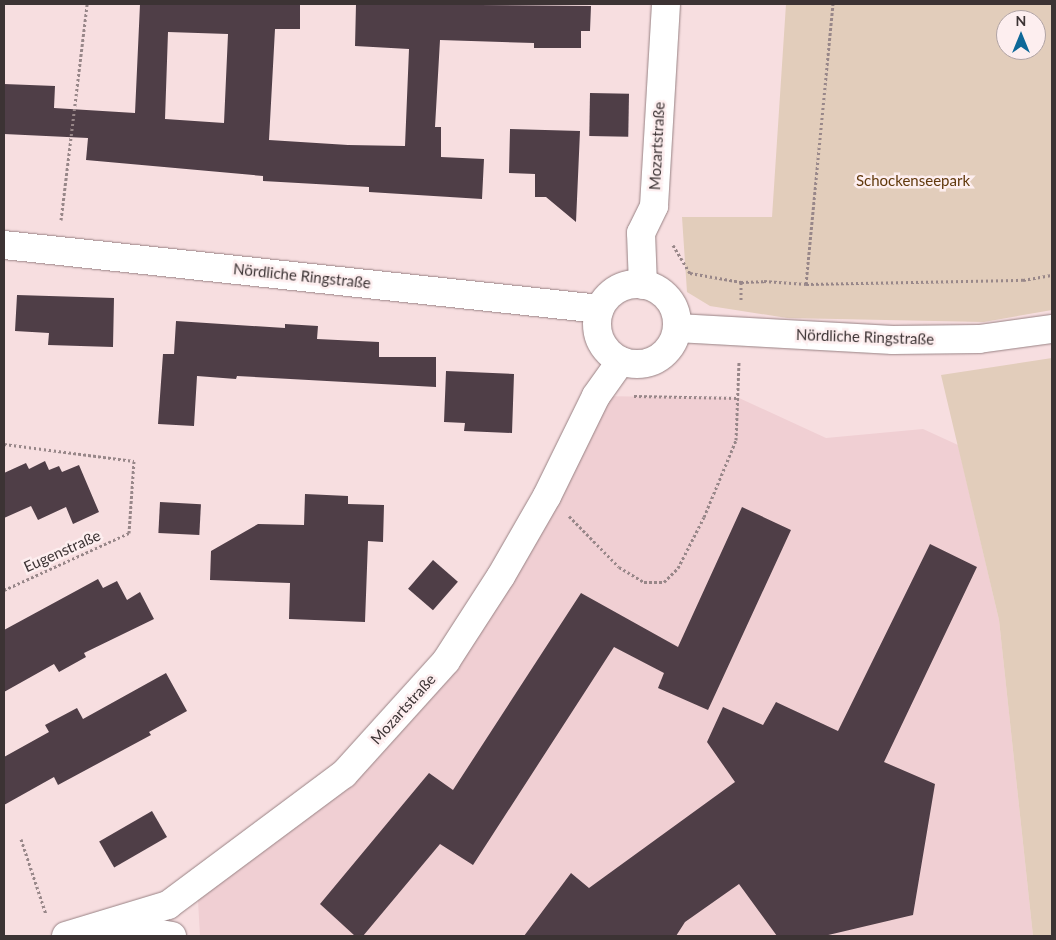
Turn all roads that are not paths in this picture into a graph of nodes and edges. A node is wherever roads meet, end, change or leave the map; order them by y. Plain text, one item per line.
1 (666, 4) edge
2 (4, 245) edge
3 (643, 285) junction
4 (600, 309) junction
5 (677, 328) junction
6 (1052, 329) edge
7 (621, 361) junction
8 (106, 924) junction
9 (57, 927) edge
10 (172, 936) edge

1 - 3 street, Mozartstraße
2 - 4 street, Nördliche Ringstraße
3 - 4 street
3 - 5 street
4 - 7 street
5 - 6 street, Nördliche Ringstraße
5 - 7 street
7 - 8 street, Mozartstraße
8 - 9 street, Mozartstraße
8 - 10 street

